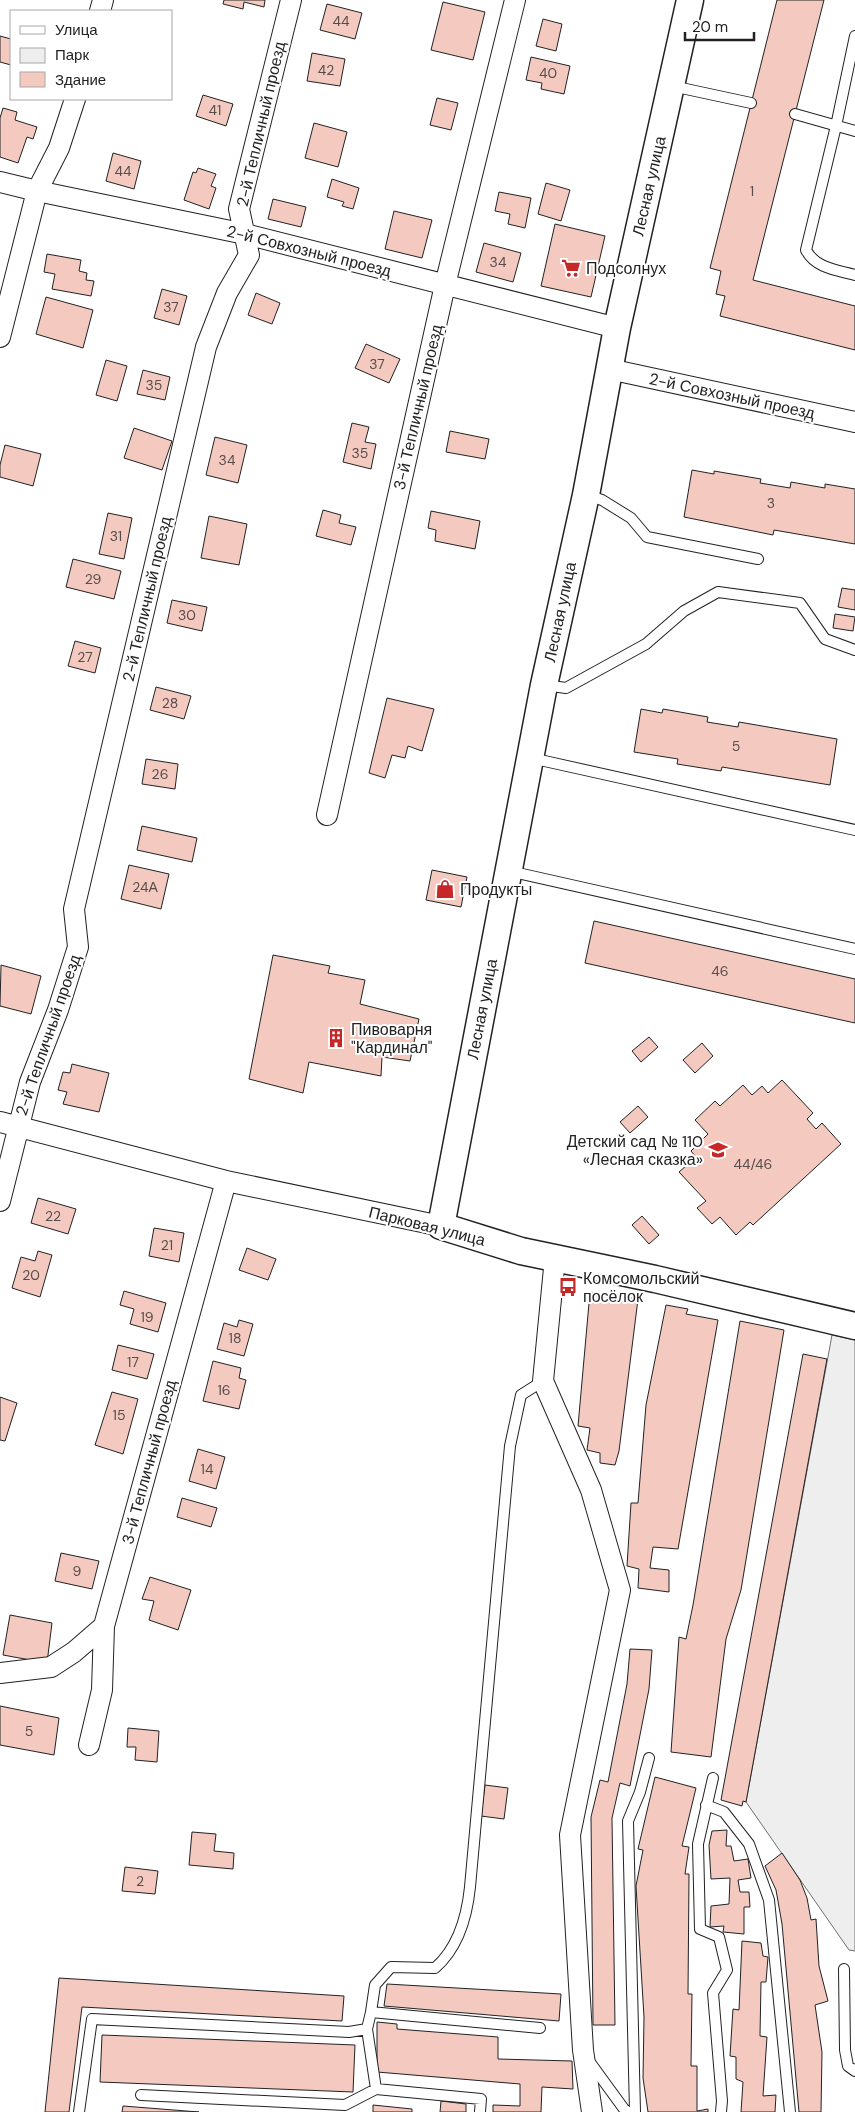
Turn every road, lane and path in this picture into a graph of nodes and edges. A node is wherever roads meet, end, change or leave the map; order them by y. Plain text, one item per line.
1 (291, 0) edge
2 (515, 0) edge
3 (690, 0) edge
4 (855, 36) edge
5 (672, 86) junction
6 (75, 100) edge
7 (751, 103) dead end
8 (795, 114) dead end
9 (836, 126) junction
10 (855, 131) edge
11 (0, 182) edge
12 (37, 191) junction
13 (245, 234) junction
14 (855, 275) edge
15 (445, 285) junction
16 (617, 328) junction
17 (0, 337) edge
18 (609, 370) junction
19 (855, 422) edge
20 (586, 495) junction
21 (758, 559) dead end
22 (855, 650) edge
23 (544, 685) junction
24 (530, 758) junction
25 (327, 815) dead end
26 (855, 830) edge
27 (508, 871) junction
28 (855, 949) edge
29 (9, 1125) edge
30 (226, 1181) junction
31 (0, 1201) edge
32 (441, 1226) junction
33 (555, 1258) junction
34 (855, 1326) edge
35 (543, 1381) junction
36 (104, 1626) junction
37 (0, 1673) edge
38 (88, 1745) dead end
39 (649, 1758) dead end
40 (713, 1778) dead end
41 (706, 1805) junction
42 (844, 1969) dead end
43 (371, 2012) junction
44 (540, 2028) dead end
45 (367, 2029) junction
46 (584, 2054) junction
47 (855, 2070) edge
48 (376, 2089) junction
49 (142, 2095) dead end
50 (79, 2112) edge
51 (480, 2112) edge
52 (592, 2112) edge
53 (628, 2112) edge
54 (635, 2112) edge
55 (721, 2112) edge
56 (790, 2112) edge

1 - 13 street, 2-й Тепличный проезд
2 - 15 street, 3-й Тепличный проезд
3 - 5 street, Лесная улица
4 - 9 lane
5 - 7 lane
5 - 16 street, Лесная улица
6 - 12 street
8 - 9 lane
9 - 10 lane
9 - 14 lane
11 - 12 street, 2-й Совхозный проезд
12 - 13 street, 2-й Совхозный проезд
12 - 17 street
13 - 15 street, 2-й Совхозный проезд
13 - 29 street, 2-й Тепличный проезд
15 - 16 street, 2-й Совхозный проезд
15 - 25 street, 3-й Тепличный проезд
16 - 18 street, Лесная улица
18 - 19 street, 2-й Совхозный проезд
18 - 20 street, Лесная улица
20 - 21 lane
20 - 23 street, Лесная улица
22 - 23 lane
23 - 24 street, Лесная улица
24 - 26 lane
24 - 27 street, Лесная улица
27 - 28 lane
27 - 32 street, Лесная улица
29 - 30 street, Парковая улица
29 - 31 street, 2-й Тепличный проезд
30 - 32 street, Парковая улица
30 - 36 street, 3-й Тепличный проезд
32 - 33 street, Парковая улица
33 - 34 street, Парковая улица
33 - 35 street
35 - 43 lane
35 - 46 street
36 - 37 street
36 - 38 street, 3-й Тепличный проезд
39 - 54 lane
40 - 41 lane
41 - 55 lane
41 - 56 lane
42 - 47 lane
43 - 44 lane
43 - 45 lane
45 - 48 lane
45 - 50 lane
46 - 52 street
46 - 53 lane
48 - 49 lane
48 - 51 lane

